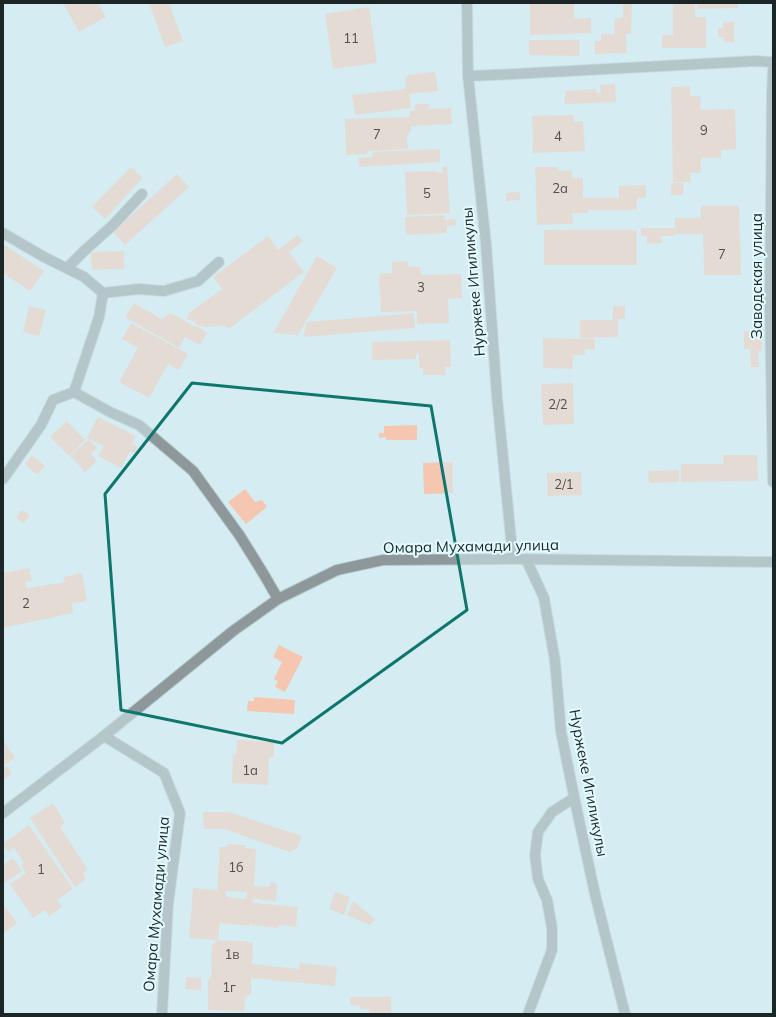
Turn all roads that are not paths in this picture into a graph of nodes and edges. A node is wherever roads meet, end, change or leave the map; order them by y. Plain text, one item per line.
1 (467, 3) edge
2 (773, 62) edge
3 (773, 70) edge
4 (468, 76) junction
5 (142, 194) dead end
6 (3, 233) edge
7 (218, 262) dead end
8 (67, 268) junction
9 (103, 293) junction
10 (74, 392) junction
11 (3, 479) edge
12 (773, 482) edge
13 (513, 559) junction
14 (526, 559) junction
15 (773, 562) edge
16 (278, 599) junction
17 (104, 736) junction
18 (574, 798) junction
19 (3, 813) edge
20 (162, 1014) edge
21 (528, 1014) edge
22 (625, 1014) edge

1 - 4 street, Нуржеке Игиликулы
2 - 4 street
3 - 12 street, Заводская улица
4 - 13 street, Нуржеке Игиликулы
5 - 8 street
6 - 8 street
7 - 9 street
8 - 9 street
9 - 10 street
10 - 11 street
10 - 16 street
13 - 14 street, Омара Мухамади улица
13 - 16 street, Омара Мухамади улица
14 - 15 street, Омара Мухамади улица
14 - 18 street, Нуржеке Игиликулы
16 - 17 street, Омара Мухамади улица
17 - 19 street, Омара Мухамади улица
17 - 20 street, Омара Мухамади улица
18 - 21 street
18 - 22 street, Нуржеке Игиликулы

